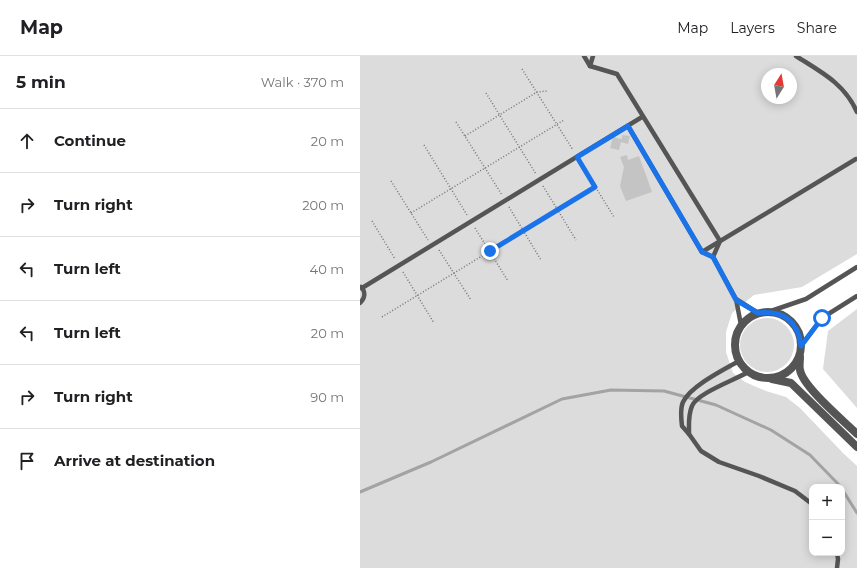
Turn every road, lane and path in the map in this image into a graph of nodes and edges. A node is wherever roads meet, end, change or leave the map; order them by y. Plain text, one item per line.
1 (584, 56) edge
2 (592, 56) edge
3 (796, 56) edge
4 (590, 66) junction
5 (522, 68) dead end
6 (547, 91) dead end
7 (486, 92) dead end
8 (537, 92) junction
9 (857, 112) edge
10 (499, 115) junction
11 (642, 117) junction
12 (564, 120) dead end
13 (456, 122) dead end
14 (557, 124) junction
15 (628, 126) junction
16 (465, 136) junction
17 (424, 145) dead end
18 (519, 147) junction
19 (577, 157) junction
20 (856, 159) edge
21 (485, 168) junction
22 (539, 180) junction
23 (391, 181) dead end
24 (595, 187) junction
25 (451, 189) junction
26 (505, 201) junction
27 (558, 210) junction
28 (411, 213) junction
29 (614, 217) dead end
30 (471, 221) junction
31 (523, 231) junction
32 (576, 240) dead end
33 (720, 241) junction
34 (433, 244) junction
35 (490, 251) junction
36 (702, 252) junction
37 (713, 257) junction
38 (541, 260) dead end
39 (857, 267) edge
40 (454, 273) junction
41 (508, 281) dead end
42 (361, 287) edge
43 (857, 296) edge
44 (471, 300) dead end
45 (736, 300) junction
46 (360, 302) edge
47 (768, 312) junction
48 (758, 313) junction
49 (382, 317) dead end
50 (741, 325) junction
51 (801, 346) junction
52 (800, 354) junction
53 (739, 362) junction
54 (748, 372) junction
55 (768, 378) junction
56 (690, 434) junction
57 (857, 434) edge
58 (857, 447) edge
59 (809, 502) edge
60 (838, 556) edge
61 (837, 568) edge

1 - 4 lane
2 - 4 lane
3 - 9 lane
4 - 11 lane
5 - 8 path
6 - 8 path
7 - 10 path
8 - 10 path
8 - 14 path
10 - 16 path
10 - 18 path
11 - 15 lane
11 - 33 lane
12 - 14 path
13 - 16 path
14 - 18 path
14 - 19 path
15 - 19 lane
15 - 36 lane
16 - 21 path
17 - 25 path
18 - 21 path
18 - 22 path
19 - 22 lane
19 - 24 path
20 - 33 lane
21 - 25 path
21 - 26 path
22 - 26 lane
22 - 27 path
23 - 28 path
24 - 27 path
24 - 29 path
25 - 28 path
25 - 30 path
26 - 30 lane
26 - 31 path
27 - 31 path
27 - 32 path
28 - 34 path
30 - 34 lane
30 - 35 path
31 - 35 path
31 - 38 path
33 - 36 lane
33 - 37 lane
34 - 40 path
34 - 42 lane
35 - 40 path
35 - 41 path
36 - 37 lane
37 - 45 lane
39 - 47 lane
40 - 44 path
40 - 49 path
42 - 46 lane
43 - 51 lane
45 - 48 lane
45 - 50 lane
47 - 48 street
47 - 51 street
48 - 50 street
50 - 53 street
51 - 52 street
52 - 55 street
52 - 57 street
53 - 54 street
53 - 56 lane
54 - 55 street
54 - 56 lane
55 - 58 street
56 - 59 lane
60 - 61 lane

